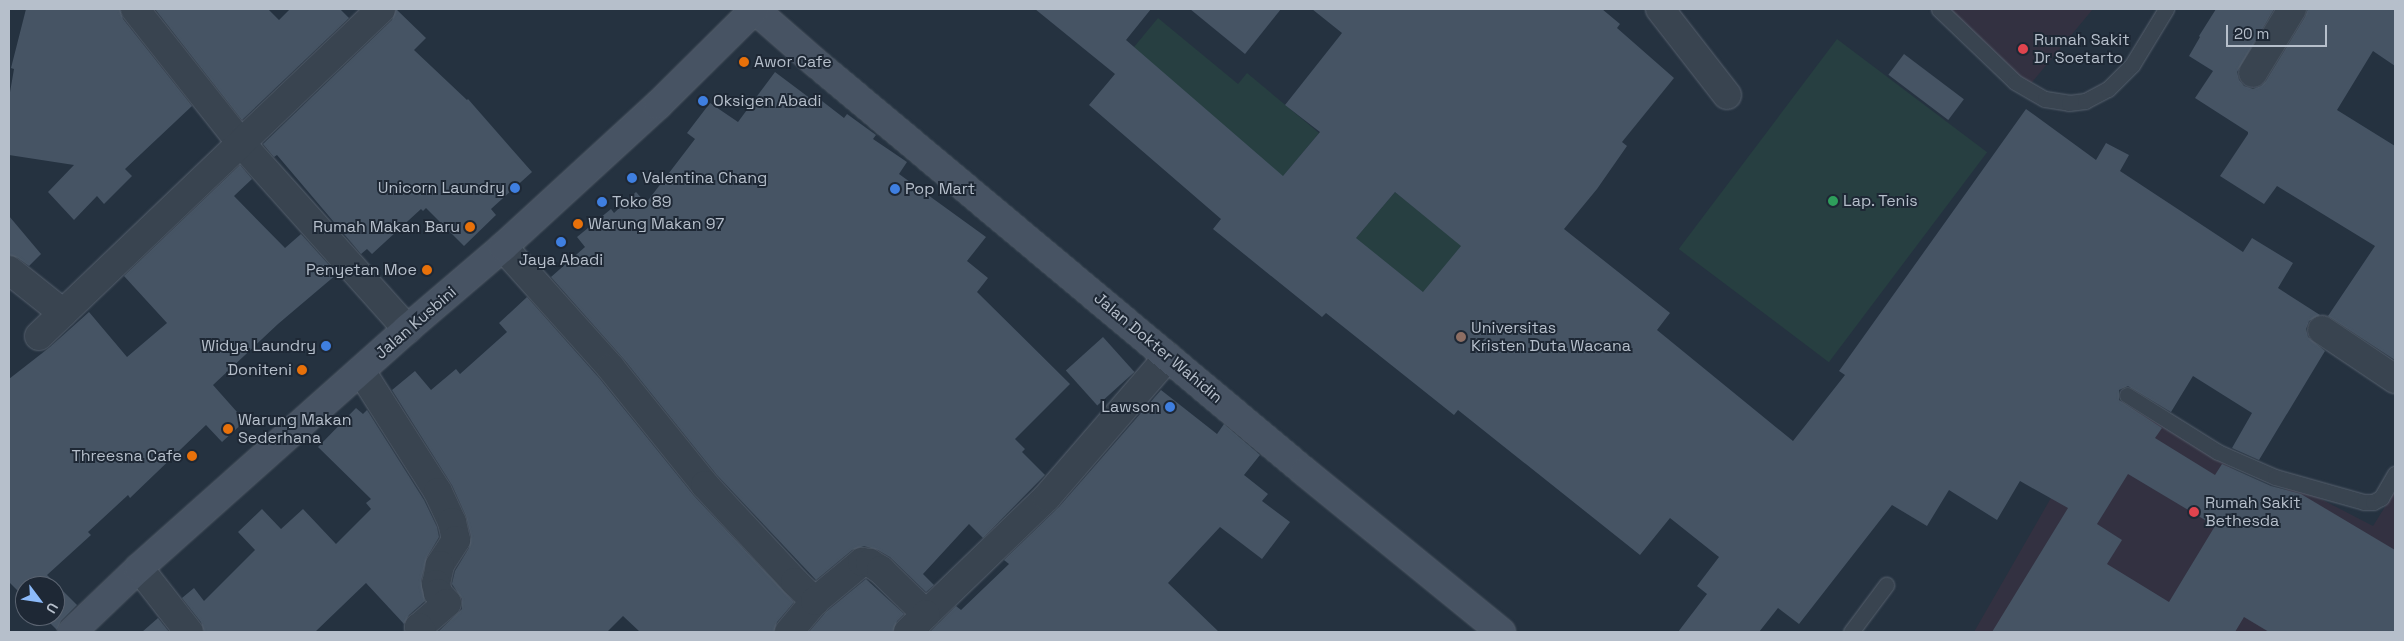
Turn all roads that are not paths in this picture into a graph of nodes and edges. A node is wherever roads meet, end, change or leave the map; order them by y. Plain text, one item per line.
1 (135, 9) edge
2 (381, 9) edge
3 (754, 9) edge
4 (1660, 9) edge
5 (1939, 9) edge
6 (2166, 9) edge
7 (2292, 9) edge
8 (2253, 73) dead end
9 (1727, 95) dead end
10 (240, 142) junction
11 (503, 247) junction
12 (9, 270) edge
13 (63, 313) junction
14 (407, 329) junction
15 (2322, 330) dead end
16 (39, 336) dead end
17 (1168, 357) junction
18 (361, 371) junction
19 (2395, 379) edge
20 (2127, 395) dead end
21 (2395, 474) edge
22 (139, 568) junction
23 (1886, 585) dead end
24 (815, 601) junction
25 (917, 623) edge
26 (72, 632) edge
27 (189, 632) edge
28 (422, 632) edge
29 (789, 632) edge
30 (1500, 632) edge
31 (1851, 632) edge

1 - 10 street
2 - 10 street
3 - 11 main road, Jalan Kusbini
3 - 17 main road, Jalan Dokter Wahidin
4 - 9 street
5 - 6 lane
7 - 8 street
10 - 13 street
10 - 14 street
11 - 14 main road, Jalan Kusbini
11 - 24 street
12 - 13 street
13 - 16 street
14 - 18 main road, Jalan Kusbini
15 - 19 street
17 - 25 street
17 - 30 main road, Jalan Dokter Wahidin
18 - 22 main road, Jalan Kusbini
18 - 28 street
20 - 21 lane
22 - 26 main road, Jalan Kusbini
22 - 27 street
23 - 31 lane
24 - 25 street
24 - 29 street

